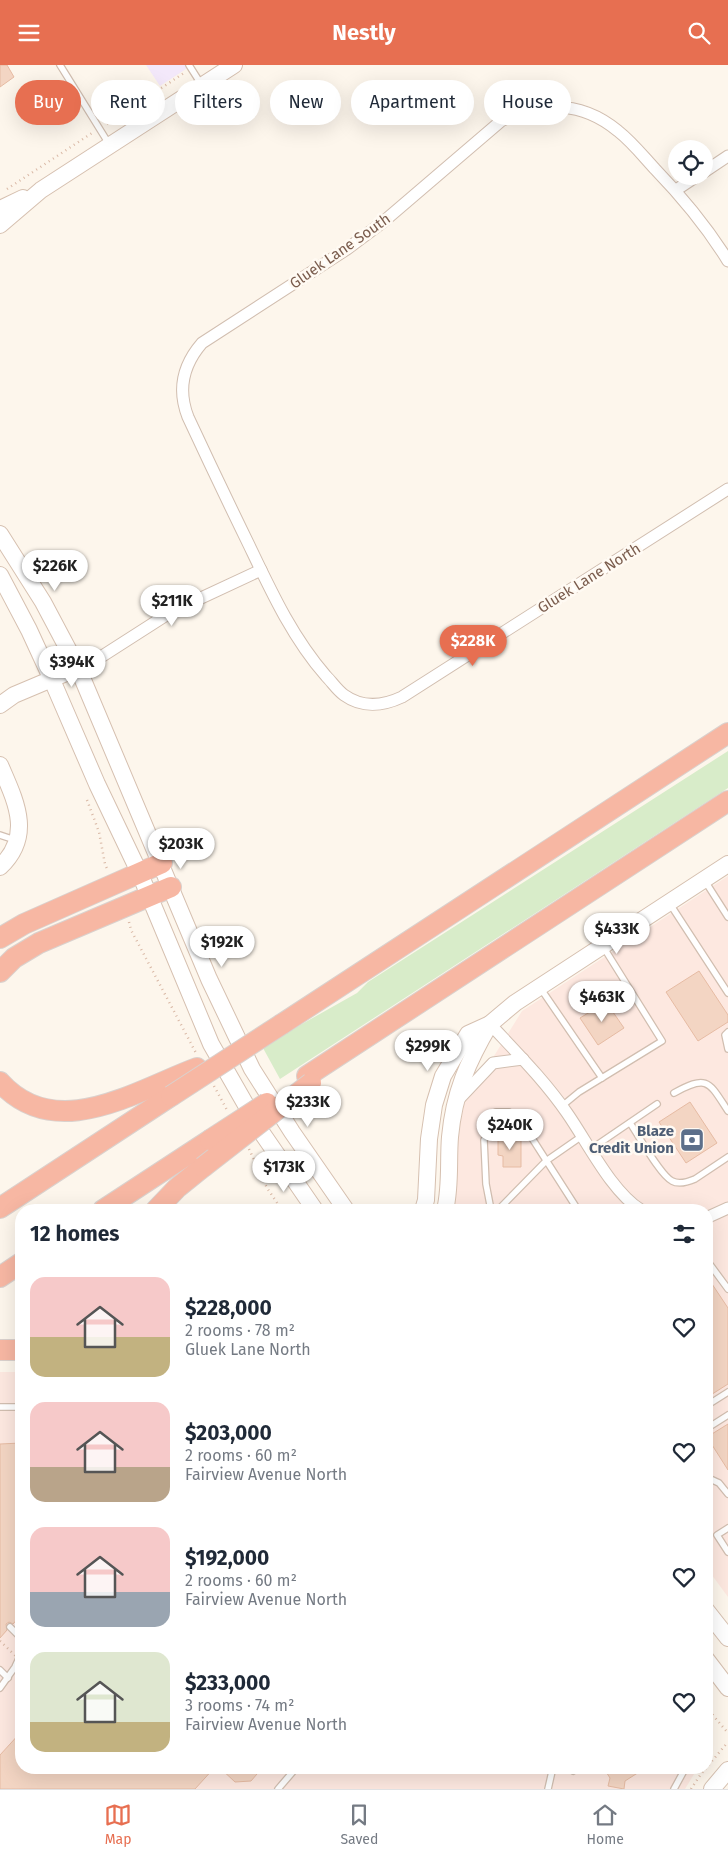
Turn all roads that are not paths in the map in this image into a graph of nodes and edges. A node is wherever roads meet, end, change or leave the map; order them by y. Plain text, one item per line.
1 (60, 65) edge
2 (189, 65) edge
3 (234, 65) edge
4 (198, 80) edge
5 (211, 80) edge
6 (175, 104) edge
7 (110, 146) junction
8 (728, 156) edge
9 (713, 166) edge
10 (684, 185) edge
11 (41, 190) junction
12 (676, 190) junction
13 (0, 209) edge
14 (0, 225) edge
15 (728, 261) edge
16 (728, 489) edge
17 (0, 534) edge
18 (260, 570) junction
19 (0, 575) edge
20 (78, 667) junction
21 (52, 680) junction
22 (0, 705) edge
23 (728, 733) edge
24 (0, 765) edge
25 (728, 801) edge
26 (0, 835) edge
27 (17, 840) junction
28 (162, 863) junction
29 (728, 864) edge
30 (0, 867) edge
31 (140, 874) junction
32 (704, 879) junction
33 (171, 887) junction
34 (148, 896) junction
35 (669, 902) junction
36 (728, 917) edge
37 (0, 938) edge
38 (602, 946) junction
39 (0, 972) edge
40 (540, 987) junction
41 (728, 993) edge
42 (490, 1024) junction
43 (728, 1032) edge
44 (728, 1049) edge
45 (523, 1059) junction
46 (602, 1078) junction
47 (309, 1080) junction
48 (0, 1082) edge
49 (167, 1088) junction
50 (674, 1093) dead end
51 (657, 1103) dead end
52 (455, 1104) junction
53 (562, 1106) junction
54 (728, 1111) edge
55 (630, 1123) junction
56 (582, 1136) junction
57 (591, 1149) junction
58 (728, 1157) edge
59 (546, 1161) junction
60 (112, 1204) edge
61 (161, 1204) edge
62 (311, 1204) edge
63 (342, 1204) edge
64 (425, 1204) edge
65 (446, 1204) edge
66 (490, 1204) edge
67 (504, 1204) edge
68 (574, 1204) edge
69 (634, 1204) edge
70 (0, 1207) edge
71 (728, 1209) edge
72 (713, 1215) edge
73 (15, 1267) edge
74 (713, 1269) edge
75 (0, 1277) edge
76 (728, 1289) edge
77 (0, 1350) edge
78 (15, 1350) edge
79 (728, 1392) edge
80 (713, 1402) edge
81 (0, 1407) edge
82 (15, 1407) edge
83 (728, 1415) edge
84 (713, 1425) edge
85 (713, 1480) edge
86 (728, 1494) edge
87 (728, 1528) edge
88 (728, 1552) edge
89 (713, 1618) edge
90 (10, 1627) dead end
91 (15, 1632) edge
92 (726, 1632) edge
93 (15, 1665) edge
94 (713, 1668) edge
95 (0, 1670) edge
96 (8, 1678) junction
97 (0, 1688) edge
98 (728, 1688) edge
99 (728, 1771) edge
100 (291, 1774) edge
101 (551, 1774) edge
102 (682, 1774) edge
103 (278, 1789) edge
104 (548, 1789) edge
105 (674, 1789) edge
106 (712, 1789) edge

1 - 7 lane
2 - 4 lane
3 - 5 street
6 - 7 street
7 - 11 street
8 - 9 street
10 - 12 street
11 - 13 street
11 - 14 street
12 - 15 street
12 - 18 street, Gluek Lane South
16 - 18 street, Gluek Lane North
17 - 20 street
18 - 20 street
19 - 21 street
20 - 21 street
20 - 28 street
21 - 22 street
21 - 31 street
23 - 49 highway, bridge
24 - 27 street
25 - 47 highway
26 - 27 lane
27 - 30 street
28 - 31 highway
28 - 33 street
29 - 32 street
31 - 34 street
31 - 37 highway
32 - 35 street
32 - 36 lane
33 - 34 highway
33 - 63 street
34 - 39 highway
34 - 62 street
35 - 38 street
35 - 41 lane
38 - 40 street
38 - 46 lane
40 - 42 street
40 - 46 lane
42 - 45 street
42 - 52 street
42 - 64 street
43 - 44 lane
45 - 52 street
45 - 53 street
46 - 53 lane
47 - 60 highway, bridge
47 - 61 highway, bridge
48 - 49 highway
49 - 70 highway
50 - 54 lane
51 - 55 lane
52 - 65 street
53 - 56 street
55 - 57 lane
55 - 58 lane
56 - 57 street
56 - 59 lane
57 - 69 street
59 - 66 lane
59 - 67 lane
59 - 68 lane
71 - 72 street
73 - 75 highway
74 - 76 lane
77 - 78 highway
79 - 80 lane
81 - 82 lane
83 - 84 lane
85 - 86 lane
87 - 88 lane
89 - 92 street
90 - 91 lane
93 - 96 lane
94 - 98 street
95 - 96 lane
96 - 97 lane
99 - 106 street
100 - 103 lane
101 - 104 lane
102 - 105 lane

